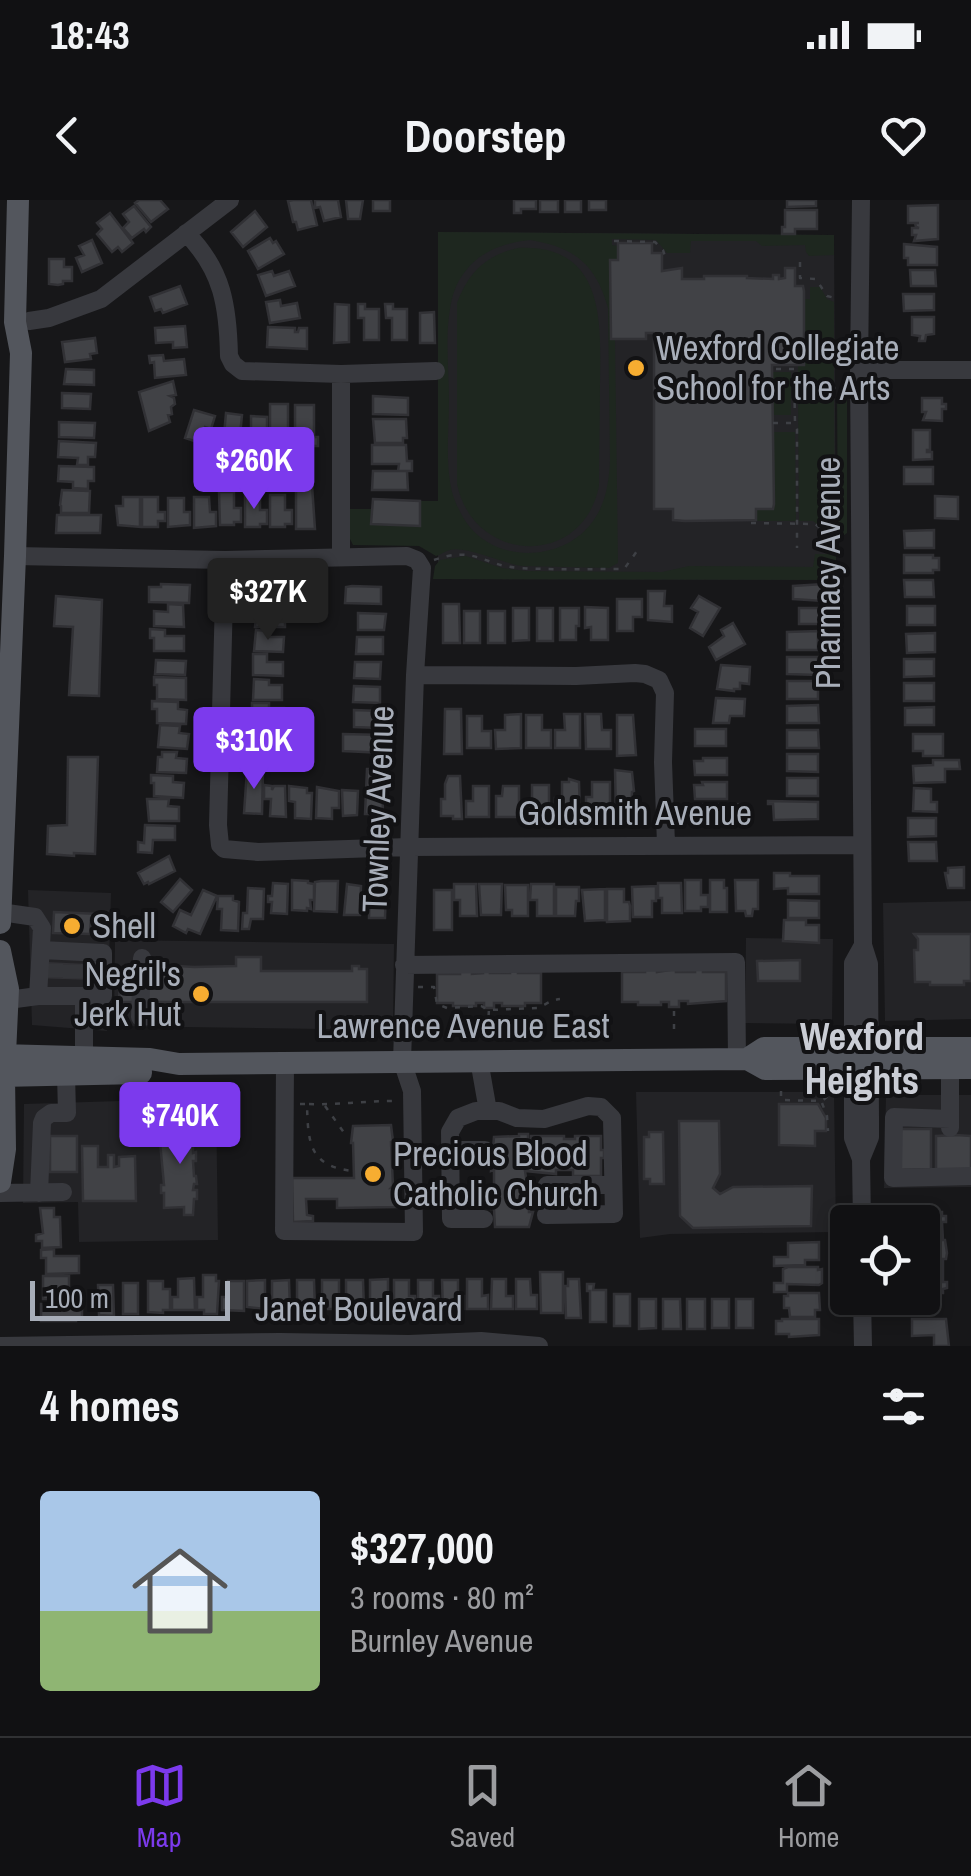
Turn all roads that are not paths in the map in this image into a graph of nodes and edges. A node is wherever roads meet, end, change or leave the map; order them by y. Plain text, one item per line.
1 (230, 200) edge
2 (860, 200) edge
3 (25, 210) edge
4 (186, 234) junction
5 (29, 322) junction
6 (21, 352) junction
7 (859, 370) junction
8 (971, 370) edge
9 (436, 372) dead end
10 (341, 374) junction
11 (9, 464) edge
12 (15, 556) junction
13 (341, 556) junction
14 (225, 560) junction
15 (6, 662) edge
16 (415, 675) junction
17 (2, 828) edge
18 (666, 844) junction
19 (862, 845) junction
20 (408, 847) junction
21 (0, 912) edge
22 (0, 924) edge
23 (0, 950) edge
24 (142, 958) dead end
25 (404, 965) junction
26 (68, 974) junction
27 (8, 1000) junction
28 (149, 1016) dead end
29 (971, 1048) edge
30 (84, 1056) junction
31 (862, 1059) junction
32 (479, 1060) junction
33 (742, 1060) junction
34 (402, 1061) junction
35 (285, 1062) junction
36 (179, 1064) junction
37 (2, 1065) edge
38 (961, 1068) edge
39 (66, 1074) junction
40 (488, 1111) junction
41 (450, 1150) junction
42 (485, 1150) dead end
43 (861, 1164) junction
44 (893, 1169) junction
45 (971, 1176) edge
46 (0, 1182) edge
47 (547, 1185) dead end
48 (613, 1185) junction
49 (39, 1192) junction
50 (63, 1192) dead end
51 (0, 1193) edge
52 (862, 1205) edge
53 (546, 1215) dead end
54 (484, 1219) dead end
55 (862, 1315) edge
56 (391, 1345) edge
57 (0, 1346) edge
58 (539, 1346) edge
59 (862, 1346) edge

1 - 4 street
2 - 7 street, Pharmacy Avenue
3 - 5 main road
3 - 6 main road
4 - 5 street
4 - 10 street
5 - 6 main road
6 - 11 main road
7 - 8 street
7 - 19 street, Pharmacy Avenue
9 - 10 street
10 - 13 street
11 - 12 main road
12 - 14 street
12 - 15 main road
13 - 14 street
13 - 16 street, Townley Avenue
14 - 20 street, Goldsmith Avenue
15 - 17 main road
16 - 18 street
16 - 20 street, Townley Avenue
17 - 21 main road
18 - 19 street, Goldsmith Avenue
18 - 20 street, Goldsmith Avenue
19 - 31 street, Pharmacy Avenue
20 - 25 street, Townley Avenue
21 - 22 main road
21 - 26 street
23 - 27 main road
24 - 28 street
25 - 33 street
25 - 34 street, Townley Avenue
26 - 27 street
26 - 30 street
27 - 37 main road
29 - 31 main road, Lawrence Avenue East
30 - 36 main road, Lawrence Avenue East
30 - 37 main road, Lawrence Avenue East
31 - 33 main road, Lawrence Avenue East
31 - 38 main road, Lawrence Avenue East
31 - 43 street, Pharmacy Avenue
32 - 33 main road, Lawrence Avenue East
32 - 34 main road, Lawrence Avenue East
32 - 40 street
34 - 35 main road, Lawrence Avenue East
34 - 35 street, Townley Avenue
35 - 36 main road, Lawrence Avenue East
36 - 39 main road, Lawrence Avenue East
37 - 39 main road, Lawrence Avenue East
37 - 46 main road
38 - 44 street
39 - 49 street
40 - 41 street
40 - 48 street
41 - 42 street
41 - 54 street
43 - 44 street
43 - 52 street, Pharmacy Avenue
44 - 45 street
47 - 48 street
48 - 53 street
49 - 50 street
49 - 51 street
55 - 59 street
56 - 57 street, Janet Boulevard
56 - 58 street, Janet Boulevard

